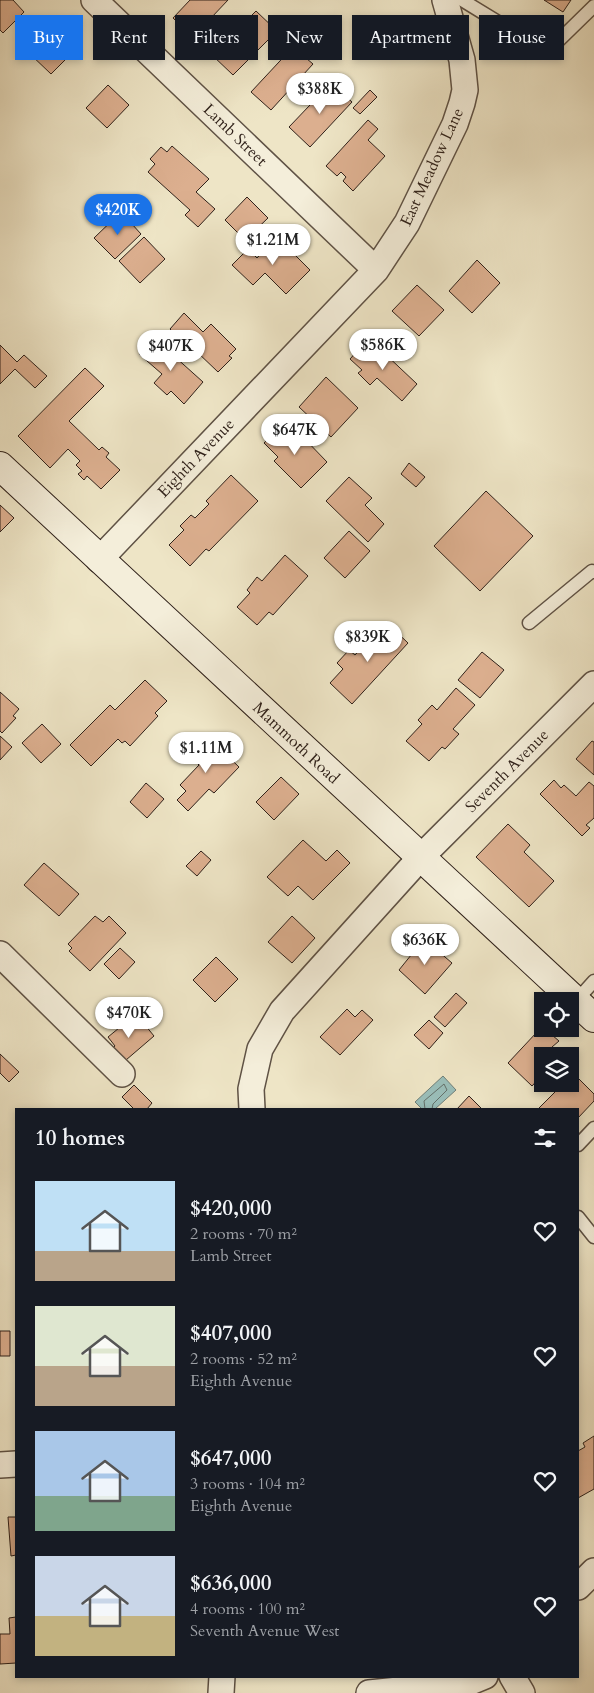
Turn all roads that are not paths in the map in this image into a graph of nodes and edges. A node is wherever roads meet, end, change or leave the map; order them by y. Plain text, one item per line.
1 (94, 0) edge
2 (445, 0) edge
3 (462, 0) edge
4 (594, 6) edge
5 (376, 270) junction
6 (0, 466) edge
7 (99, 560) junction
8 (594, 572) edge
9 (529, 623) dead end
10 (594, 684) edge
11 (420, 858) junction
12 (0, 954) edge
13 (594, 981) edge
14 (585, 1010) edge
15 (122, 1074) dead end
16 (252, 1108) edge
17 (594, 1128) edge
18 (579, 1143) edge
19 (579, 1217) edge
20 (594, 1237) edge
21 (15, 1464) edge
22 (0, 1465) edge
23 (594, 1571) edge
24 (579, 1586) edge
25 (222, 1678) edge
26 (480, 1678) edge
27 (513, 1678) edge
28 (221, 1693) edge
29 (368, 1693) edge
30 (522, 1693) edge

1 - 5 street, Lamb Street
2 - 5 street, East Meadow Lane
3 - 4 lane
5 - 7 street, Eighth Avenue
6 - 7 main road, Mammoth Road
7 - 11 main road, Mammoth Road
8 - 9 lane
10 - 11 street, Seventh Avenue
11 - 14 main road, Mammoth Road
11 - 16 street, Seventh Avenue
12 - 15 street
13 - 14 lane
17 - 18 lane
19 - 20 lane
21 - 22 street
23 - 24 street
25 - 28 street
26 - 29 street
27 - 30 street

